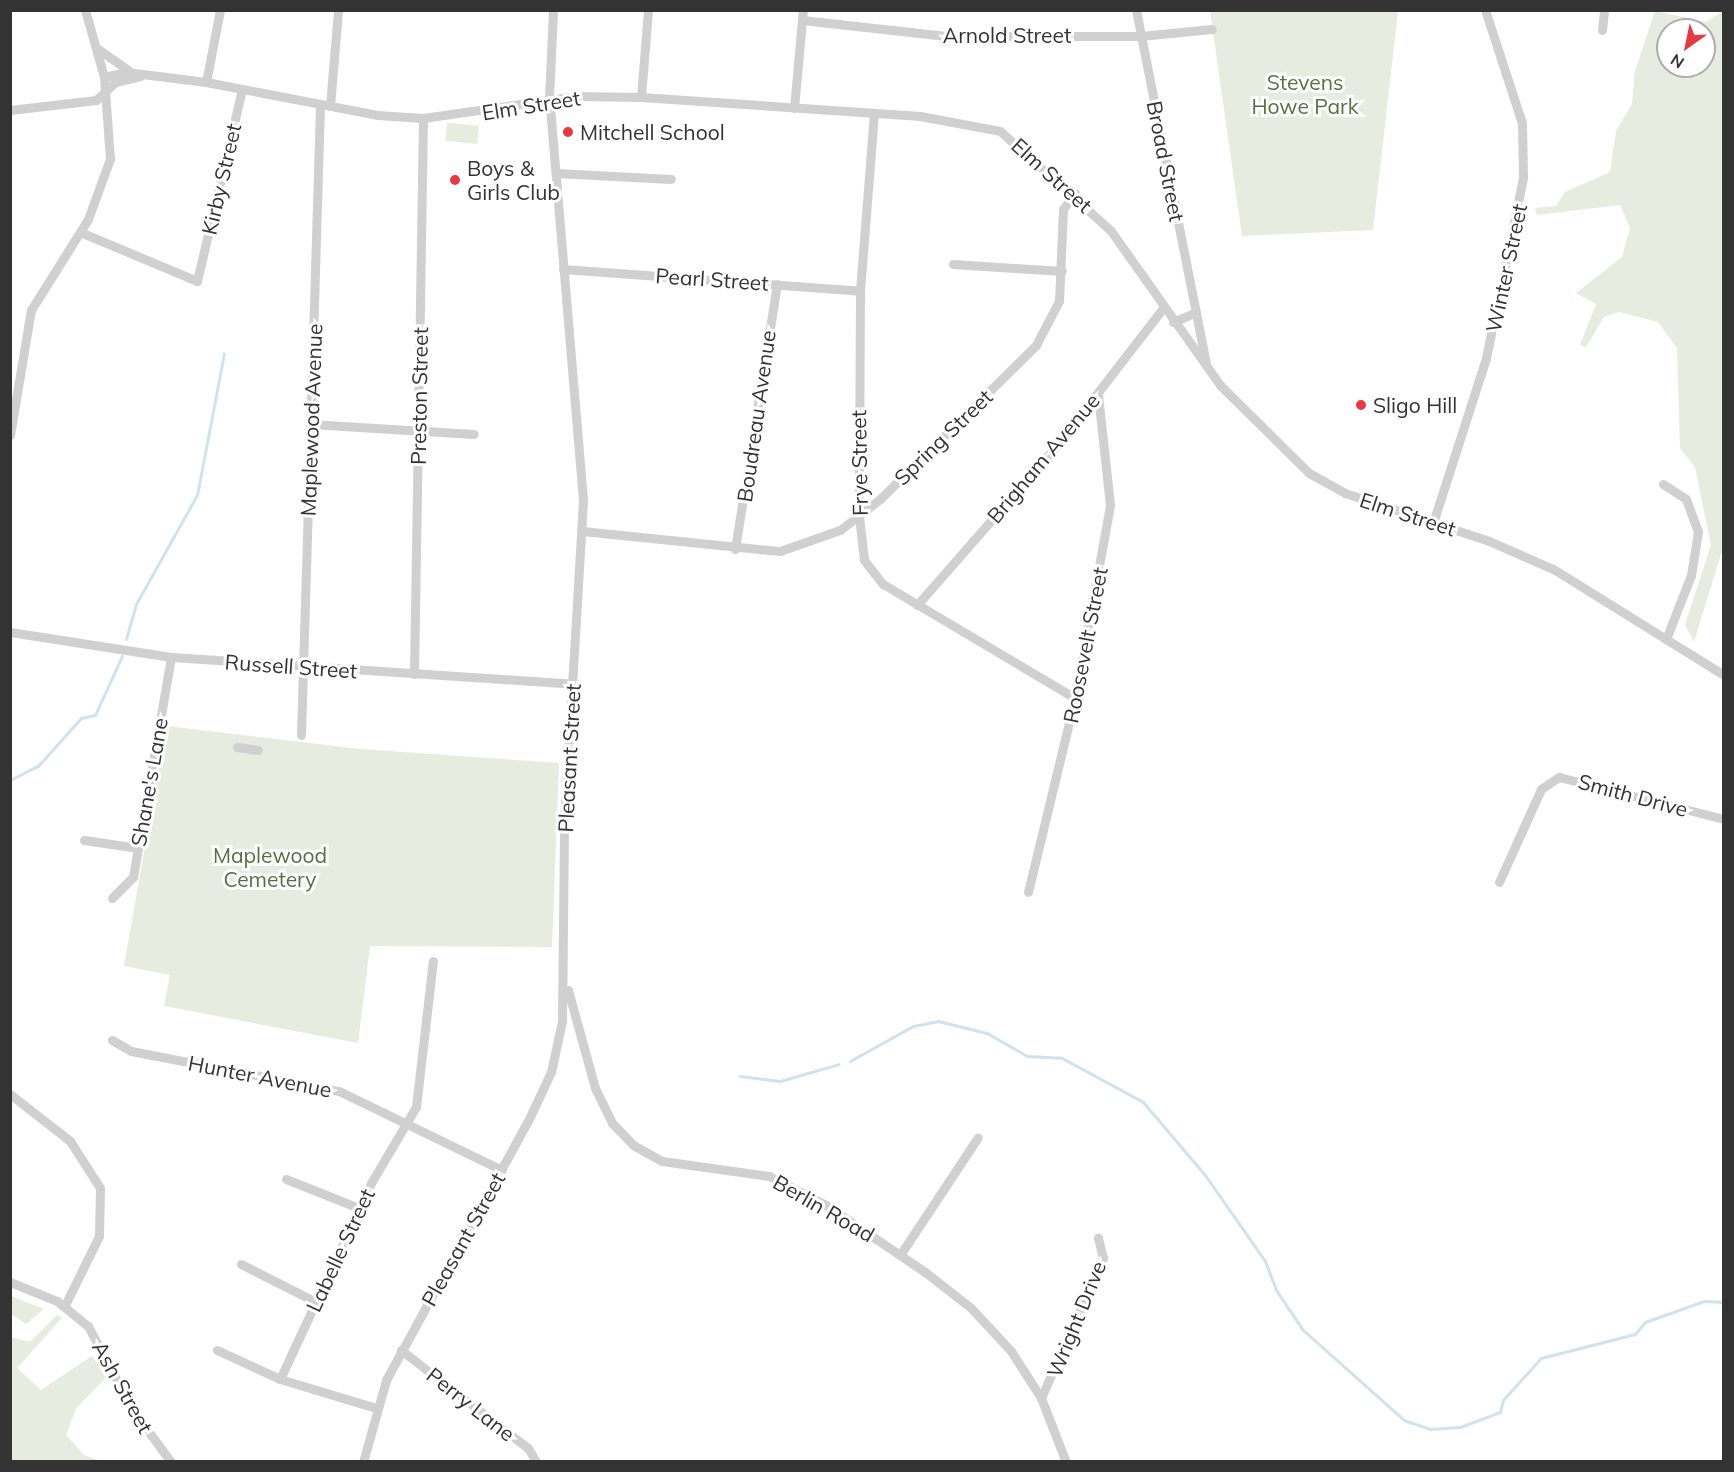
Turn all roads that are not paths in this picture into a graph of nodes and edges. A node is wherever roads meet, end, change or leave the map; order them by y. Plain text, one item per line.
1 (85, 10) edge
2 (220, 10) edge
3 (338, 10) edge
4 (553, 10) edge
5 (648, 10) edge
6 (1136, 10) edge
7 (1485, 10) edge
8 (1604, 10) edge
9 (802, 15) edge
10 (1212, 29) dead end
11 (1602, 30) dead end
12 (1141, 36) junction
13 (93, 39) junction
14 (144, 75) junction
15 (104, 77) junction
16 (206, 82) junction
17 (242, 89) junction
18 (105, 94) junction
19 (641, 97) junction
20 (549, 99) junction
21 (325, 106) junction
22 (794, 108) junction
23 (10, 110) edge
24 (874, 113) junction
25 (423, 118) junction
26 (556, 173) junction
27 (671, 179) dead end
28 (1074, 193) junction
29 (80, 232) junction
30 (953, 264) dead end
31 (563, 269) junction
32 (1062, 271) junction
33 (777, 284) junction
34 (860, 291) junction
35 (1164, 307) junction
36 (1196, 312) junction
37 (1173, 322) junction
38 (1207, 368) junction
39 (1098, 395) junction
40 (310, 424) junction
41 (418, 431) junction
42 (474, 434) dead end
43 (10, 435) edge
44 (1663, 484) dead end
45 (859, 516) junction
46 (1433, 523) junction
47 (582, 531) junction
48 (735, 549) junction
49 (917, 605) junction
50 (10, 632) edge
51 (1666, 639) junction
52 (171, 657) junction
53 (301, 668) junction
54 (414, 674) junction
55 (1724, 675) edge
56 (573, 684) junction
57 (1075, 698) junction
58 (301, 735) dead end
59 (237, 747) dead end
60 (258, 750) dead end
61 (1724, 819) edge
62 (84, 840) dead end
63 (138, 848) junction
64 (1499, 882) dead end
65 (1028, 892) dead end
66 (112, 898) dead end
67 (433, 960) dead end
68 (565, 970) junction
69 (112, 1040) dead end
70 (10, 1094) edge
71 (404, 1123) junction
72 (978, 1137) dead end
73 (502, 1170) junction
74 (286, 1179) dead end
75 (359, 1208) junction
76 (1098, 1238) dead end
77 (900, 1255) junction
78 (241, 1264) dead end
79 (10, 1282) edge
80 (316, 1302) junction
81 (65, 1305) junction
82 (217, 1350) dead end
83 (401, 1350) junction
84 (280, 1379) junction
85 (1041, 1398) junction
86 (376, 1408) junction
87 (171, 1461) edge
88 (363, 1461) edge
89 (536, 1461) edge
90 (1066, 1461) edge

1 - 13 street
2 - 16 street
3 - 21 street, Maplewood Avenue
4 - 20 street, Pleasant Street
5 - 19 street
6 - 12 street, Broad Street
7 - 46 street, Winter Street
8 - 11 street
9 - 12 street, Arnold Street
9 - 22 street
10 - 12 street, Arnold Street
12 - 36 street, Broad Street
13 - 14 street, Elm Street
13 - 15 street
14 - 15 street, Elm Street
14 - 16 street, Elm Street
14 - 18 street, Elm Street
15 - 18 street
16 - 17 street, Elm Street
17 - 21 street, Elm Street
17 - 29 street, Kirby Street
18 - 23 street, Elm Street
18 - 29 street
19 - 20 street, Elm Street
19 - 22 street, Elm Street
20 - 25 street, Elm Street
20 - 26 street, Pleasant Street
21 - 25 street, Elm Street
21 - 40 street, Maplewood Avenue
22 - 24 street, Elm Street
24 - 28 street, Elm Street
24 - 34 street, Frye Street
25 - 41 street, Preston Street
26 - 27 street
26 - 31 street, Pleasant Street
28 - 32 street, Spring Street
28 - 35 street, Elm Street
29 - 43 street
30 - 32 street
31 - 33 street, Pearl Street
31 - 47 street, Pleasant Street
32 - 45 street, Spring Street
33 - 34 street, Pearl Street
33 - 48 street, Boudreau Avenue
34 - 45 street, Frye Street
35 - 37 street, Elm Street
35 - 39 street, Brigham Avenue
36 - 37 street
36 - 38 street, Broad Street
37 - 38 street, Elm Street
38 - 46 street, Elm Street
39 - 49 street, Brigham Avenue
39 - 57 street, Roosevelt Street
40 - 41 street
40 - 53 street, Maplewood Avenue
41 - 42 street
41 - 54 street, Preston Street
44 - 51 street
45 - 48 street, Spring Street
45 - 49 street, Frye Street
46 - 51 street, Elm Street
47 - 48 street, Spring Street
47 - 56 street, Pleasant Street
49 - 57 street, Frye Street
50 - 52 street, Russell Street
51 - 55 street, Elm Street
52 - 53 street, Russell Street
52 - 63 street, Shane's Lane
53 - 54 street, Russell Street
53 - 58 street, Maplewood Avenue
54 - 56 street, Russell Street
56 - 68 street, Pleasant Street
57 - 65 street, Roosevelt Street
59 - 60 street
61 - 64 street, Smith Drive
62 - 63 street
63 - 66 street, Shane's Lane
67 - 71 street, Labelle Street
68 - 73 street, Pleasant Street
68 - 77 street, Berlin Road
69 - 71 street, Hunter Avenue
70 - 81 street
71 - 73 street, Hunter Avenue
71 - 75 street, Labelle Street
72 - 77 street
73 - 83 street, Pleasant Street
74 - 75 street
75 - 80 street, Labelle Street
76 - 85 street, Wright Drive
77 - 85 street, Berlin Road
78 - 80 street
79 - 81 street, Ash Street
80 - 84 street, Labelle Street
81 - 87 street, Ash Street
82 - 84 street
83 - 86 street, Pleasant Street
83 - 89 street, Perry Lane
84 - 86 street
85 - 90 street, Berlin Road
86 - 88 street, Pleasant Street

